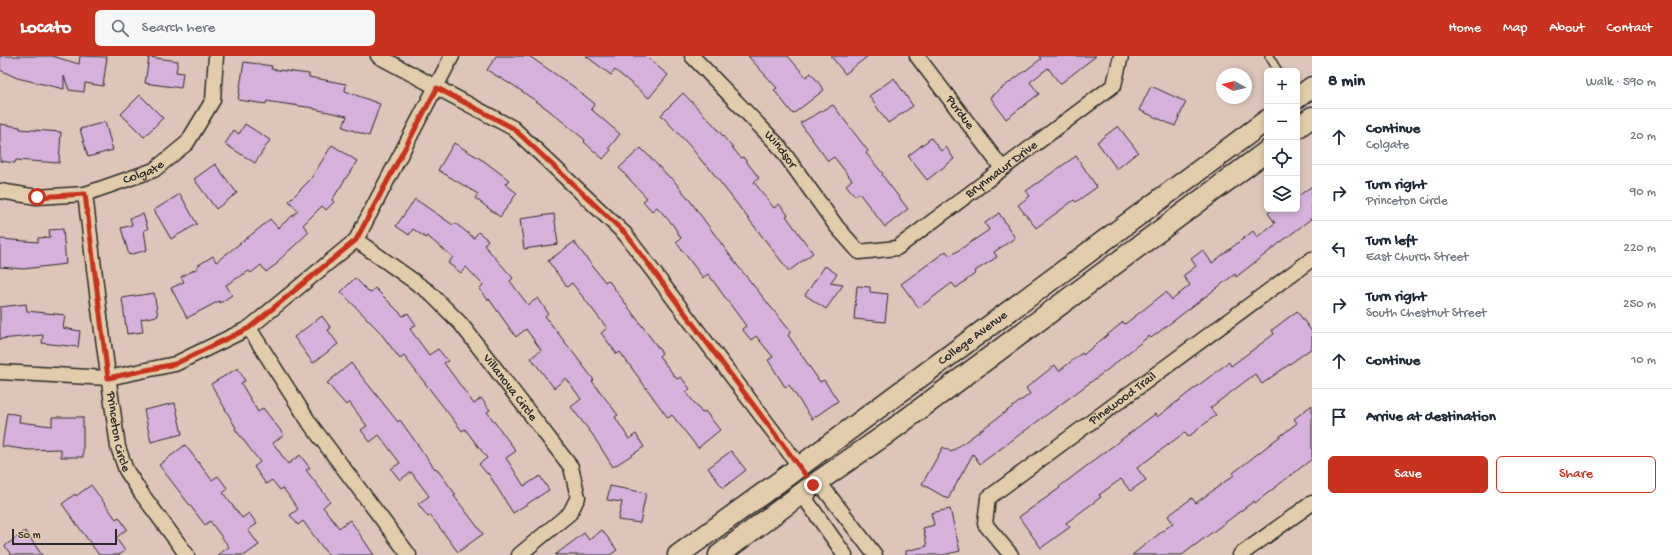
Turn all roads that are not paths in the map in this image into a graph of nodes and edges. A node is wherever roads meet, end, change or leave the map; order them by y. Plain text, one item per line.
1 (216, 56) edge
2 (378, 56) edge
3 (452, 56) edge
4 (692, 56) edge
5 (917, 56) edge
6 (1269, 56) edge
7 (1121, 57) edge
8 (1276, 68) edge
9 (1312, 87) edge
10 (437, 88) junction
11 (1300, 96) edge
12 (1312, 117) edge
13 (1264, 122) edge
14 (1300, 126) edge
15 (1264, 153) edge
16 (1002, 168) junction
17 (0, 191) edge
18 (85, 194) junction
19 (356, 240) junction
20 (859, 252) joint
21 (1312, 259) edge
22 (249, 328) junction
23 (0, 372) edge
24 (108, 378) junction
25 (800, 467) junction
26 (813, 485) junction
27 (1312, 503) edge
28 (187, 555) edge
29 (409, 555) edge
30 (519, 555) edge
31 (678, 555) edge
32 (719, 555) edge
33 (845, 555) edge
34 (875, 555) edge
35 (1011, 555) edge
36 (1240, 555) edge

1 - 18 street, Colgate
2 - 10 street
3 - 10 street
4 - 20 street, Windsor
5 - 16 street, Purdue
6 - 8 lane
7 - 16 street, Brynmawr Drive
9 - 11 main road
10 - 19 street
10 - 25 street
12 - 14 main road
13 - 25 main road, College Avenue
15 - 26 main road, College Avenue
16 - 20 street, Brynmawr Drive
17 - 18 street, Colgate
18 - 24 street, Princeton Circle
19 - 22 street
19 - 30 street, Villanova Circle
21 - 35 street, Pinewood Trail
22 - 24 street
22 - 29 street
23 - 24 street
24 - 28 street, Princeton Circle
25 - 26 main road
25 - 31 main road, College Avenue
26 - 32 main road, College Avenue
26 - 33 street
26 - 34 street
27 - 36 street

